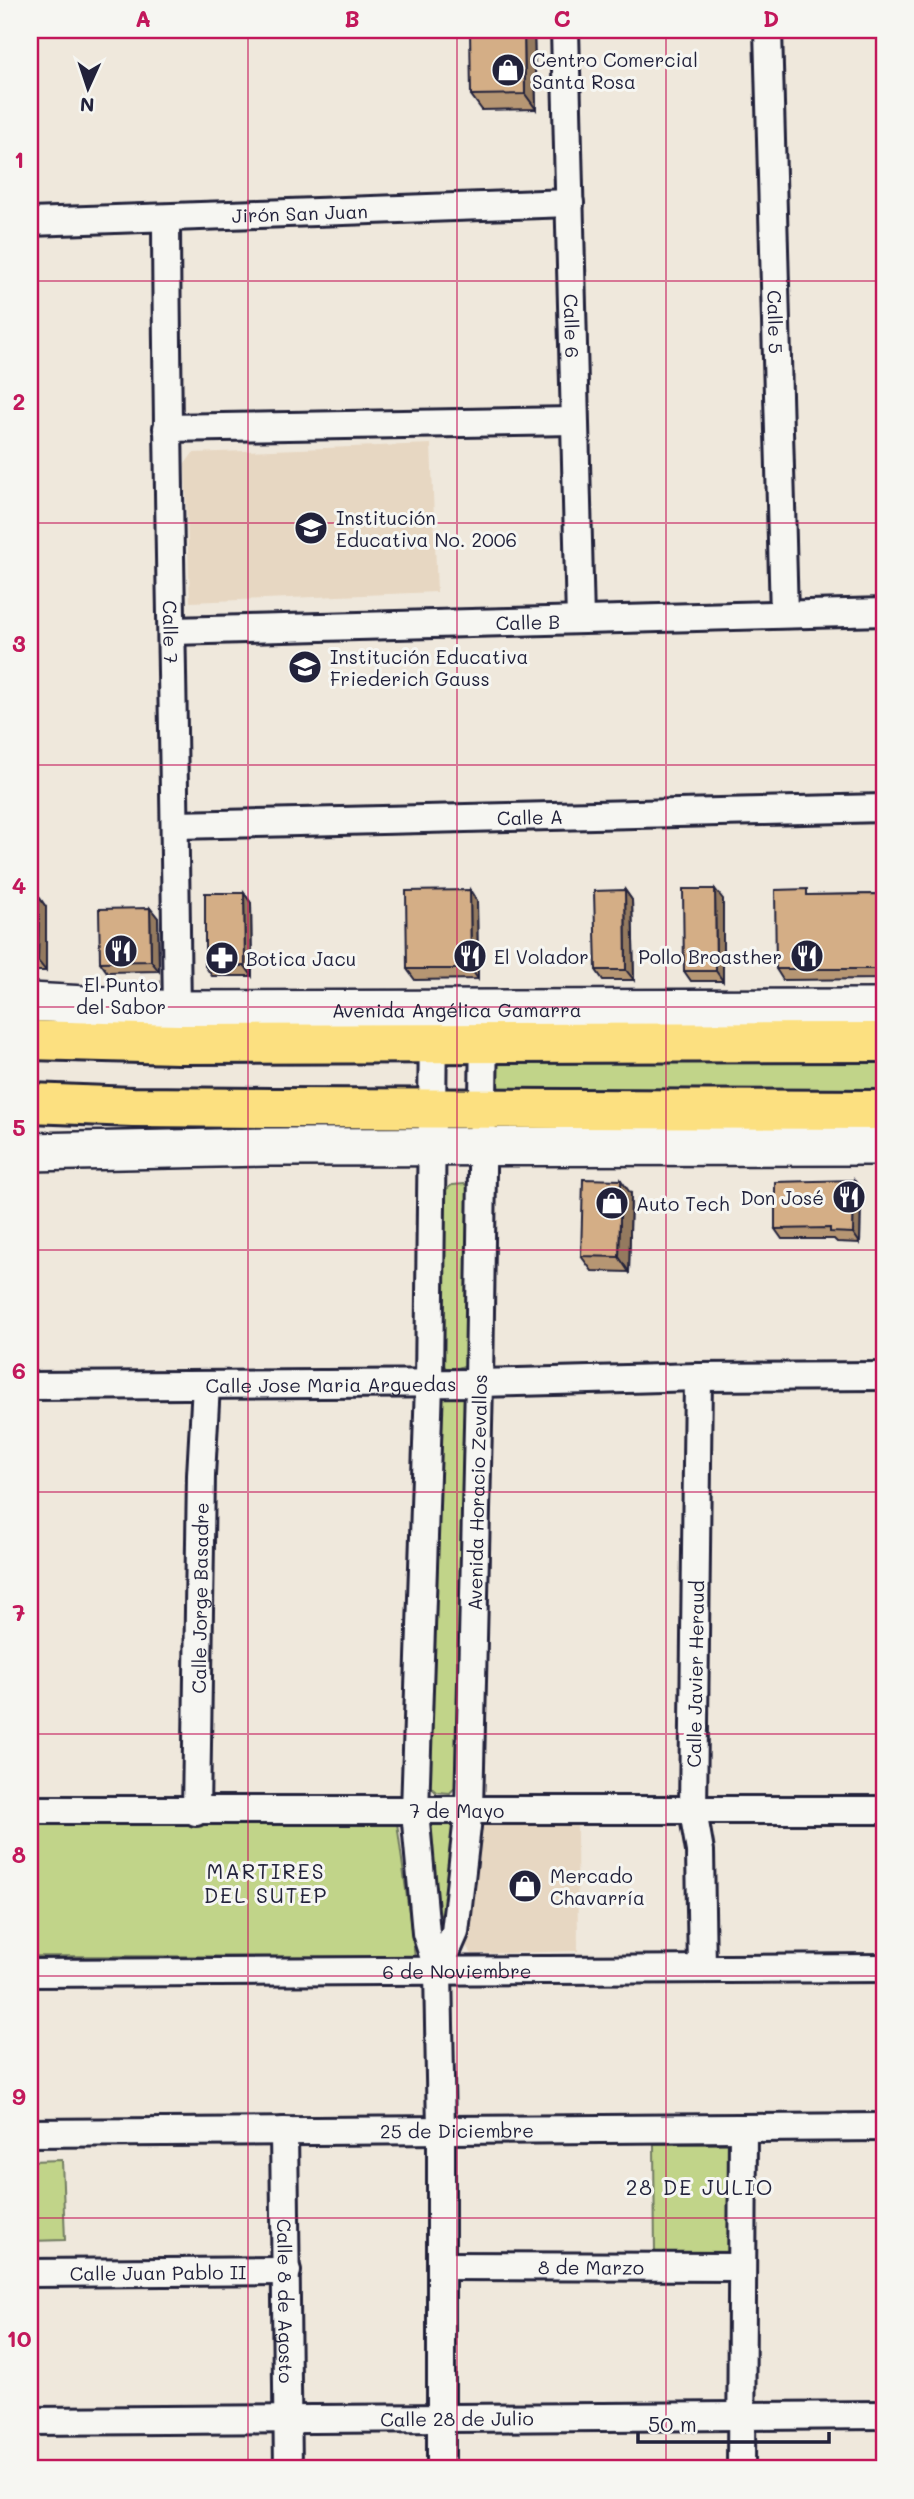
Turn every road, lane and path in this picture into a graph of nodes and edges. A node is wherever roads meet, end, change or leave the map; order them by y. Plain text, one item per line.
1 (565, 30) edge
2 (768, 30) edge
3 (570, 204) junction
4 (166, 219) junction
5 (30, 222) edge
6 (574, 421) junction
7 (167, 428) junction
8 (884, 612) edge
9 (784, 614) junction
10 (580, 620) junction
11 (173, 631) junction
12 (884, 808) edge
13 (176, 825) junction
14 (30, 1002) edge
15 (884, 1008) edge
16 (433, 1026) junction
17 (484, 1026) junction
18 (177, 1027) junction
19 (30, 1040) edge
20 (884, 1042) edge
21 (30, 1102) edge
22 (433, 1108) junction
23 (483, 1109) junction
24 (884, 1110) edge
25 (884, 1146) edge
26 (432, 1147) junction
27 (483, 1147) junction
28 (30, 1152) edge
29 (884, 1376) edge
30 (698, 1377) junction
31 (479, 1383) junction
32 (429, 1384) junction
33 (206, 1385) junction
34 (30, 1386) edge
35 (30, 1810) edge
36 (469, 1810) junction
37 (884, 1810) edge
38 (415, 1811) junction
39 (694, 1811) junction
40 (196, 1812) junction
41 (884, 1968) edge
42 (702, 1969) junction
43 (438, 1971) junction
44 (30, 1973) edge
45 (884, 2127) edge
46 (743, 2128) junction
47 (441, 2130) junction
48 (284, 2131) junction
49 (30, 2133) edge
50 (441, 2266) junction
51 (742, 2267) junction
52 (287, 2271) junction
53 (30, 2273) edge
54 (884, 2415) edge
55 (741, 2416) junction
56 (441, 2418) junction
57 (288, 2419) junction
58 (30, 2421) edge
59 (288, 2469) edge
60 (441, 2469) edge
61 (741, 2469) edge

1 - 3 street, Calle 6
2 - 9 street, Calle 5
3 - 4 street, Jirón San Juan
3 - 6 street, Calle 6
4 - 5 street, Jirón San Juan
4 - 7 street, Calle 7
6 - 7 street
6 - 10 street, Calle 6
7 - 11 street, Calle 7
8 - 9 street, Calle B
9 - 10 street, Calle B
10 - 11 street, Calle B
11 - 13 street, Calle 7
12 - 13 street, Calle A
13 - 18 street, Calle 7
14 - 18 street, Avenida Angélica Gamarra
15 - 17 street, Avenida Angélica Gamarra
16 - 17 main road, Avenida Angélica Gamarra
16 - 18 main road, Avenida Angélica Gamarra
16 - 22 street, Avenida Horacio Zevallos
17 - 20 main road, Avenida Angélica Gamarra
17 - 23 street, Avenida Horacio Zevallos
18 - 19 main road, Avenida Angélica Gamarra
21 - 22 main road
22 - 23 main road
22 - 26 street, Avenida Horacio Zevallos
23 - 24 main road
23 - 27 street, Avenida Horacio Zevallos
25 - 27 street
26 - 27 street
26 - 28 street
26 - 32 street, Avenida Horacio Zevallos
27 - 31 street, Avenida Horacio Zevallos
29 - 30 street, Calle Jose Maria Arguedas
30 - 31 street, Calle Jose Maria Arguedas
30 - 39 street, Calle Javier Heraud
31 - 32 street, Calle Jose Maria Arguedas
31 - 36 street, Avenida Horacio Zevallos
32 - 33 street, Calle Jose Maria Arguedas
32 - 38 street, Avenida Horacio Zevallos
33 - 34 street, Calle Jose Maria Arguedas
33 - 40 street, Calle Jorge Basadre
35 - 40 street, 7 de Mayo
36 - 38 street, 7 de Mayo
36 - 39 street, 7 de Mayo
36 - 43 street, Avenida Horacio Zevallos
37 - 39 street, 7 de Mayo
38 - 40 street, 7 de Mayo
38 - 43 street, Avenida Horacio Zevallos
39 - 42 street, Calle Javier Heraud
41 - 42 street, 6 de Noviembre
42 - 43 street, 6 de Noviembre
43 - 44 street, 6 de Noviembre
43 - 47 street, Avenida Horacio Zevallos
45 - 46 street, 25 de Diciembre
46 - 47 street, 25 de Diciembre
46 - 51 street
47 - 48 street, 25 de Diciembre
47 - 50 street, Avenida Horacio Zevallos
48 - 49 street, 25 de Diciembre
48 - 52 street, Calle 8 de Agosto
50 - 51 street, 8 de Marzo
50 - 56 street, Avenida Horacio Zevallos
51 - 55 street
52 - 53 street, Calle Juan Pablo II
52 - 57 street, Calle 8 de Agosto
54 - 55 street, Calle 28 de Julio
55 - 56 street, Calle 28 de Julio
55 - 61 street
56 - 57 street, Calle 28 de Julio
56 - 60 street, Avenida Horacio Zevallos
57 - 58 street, Calle 28 de Julio
57 - 59 street, Calle 8 de Agosto

